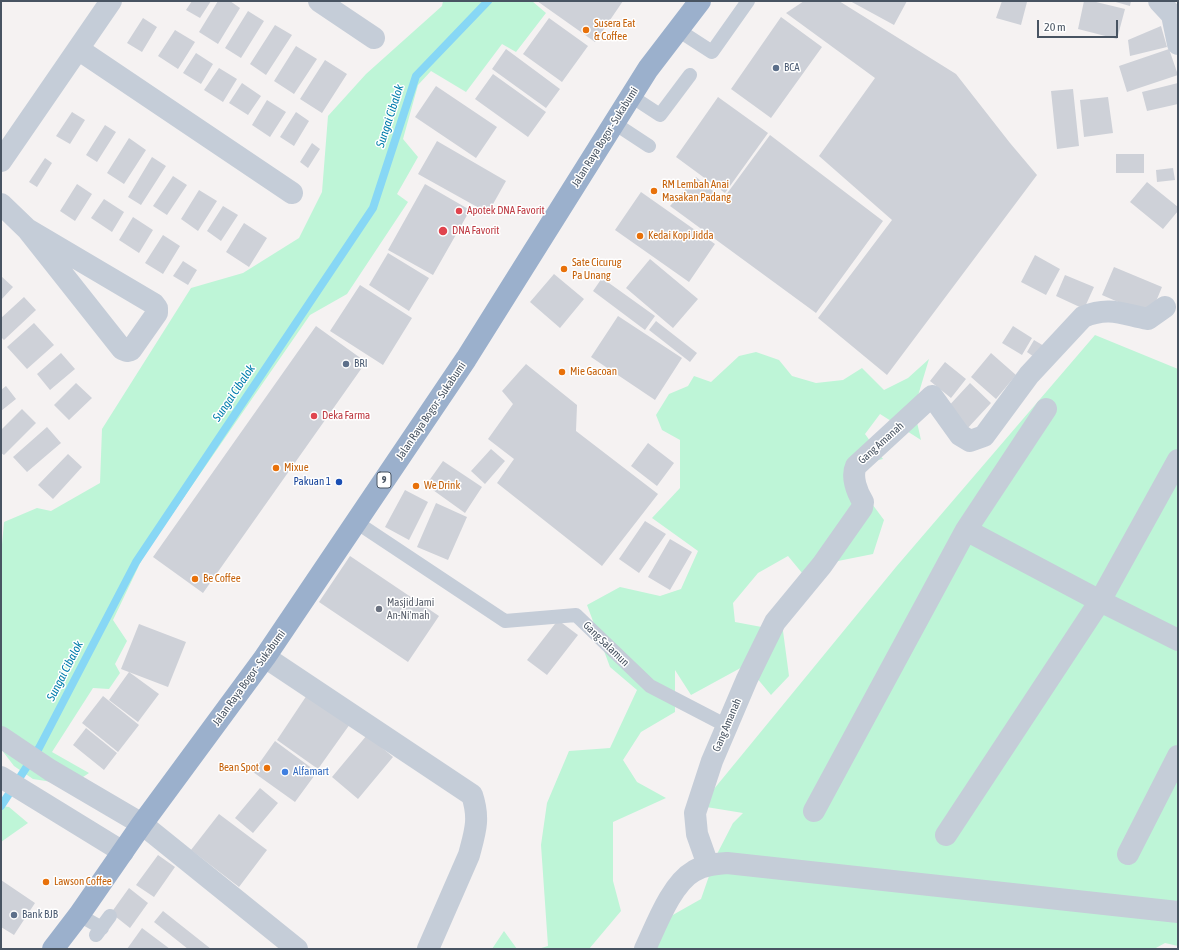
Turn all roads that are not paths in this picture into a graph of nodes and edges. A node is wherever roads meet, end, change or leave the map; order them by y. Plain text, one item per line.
1 (111, 1) edge
2 (319, 1) edge
3 (700, 1) edge
4 (748, 1) edge
5 (1159, 1) edge
6 (678, 30) junction
7 (374, 38) dead end
8 (1178, 44) edge
9 (78, 49) junction
10 (690, 75) dead end
11 (631, 96) junction
12 (614, 123) junction
13 (649, 146) dead end
14 (1, 161) edge
15 (292, 193) dead end
16 (1, 204) edge
17 (27, 229) junction
18 (1165, 307) dead end
19 (1046, 409) dead end
20 (1178, 460) edge
21 (356, 522) junction
22 (966, 530) junction
23 (1100, 601) junction
24 (1178, 640) edge
25 (265, 657) junction
26 (727, 726) junction
27 (1, 737) edge
28 (1178, 756) edge
29 (1, 777) edge
30 (814, 811) dead end
31 (142, 824) junction
32 (946, 835) dead end
33 (123, 852) junction
34 (1128, 854) dead end
35 (708, 865) junction
36 (1178, 912) edge
37 (79, 915) junction
38 (110, 916) dead end
39 (60, 946) edge
40 (297, 949) edge
41 (428, 949) edge
42 (645, 949) edge

1 - 9 street
2 - 7 street
3 - 6 highway, Jalan Raya Bogor - Sukabumi / 9
4 - 6 lane
5 - 8 street
6 - 11 highway, Jalan Raya Bogor - Sukabumi / 9
9 - 14 street
9 - 15 street
10 - 11 lane
11 - 12 highway, Jalan Raya Bogor - Sukabumi / 9
12 - 13 lane
12 - 21 highway, Jalan Raya Bogor - Sukabumi / 9
16 - 17 street
17 - 17 street
18 - 26 street, Gang Amanah
19 - 22 street
20 - 23 street
21 - 25 highway, Jalan Raya Bogor - Sukabumi / 9
21 - 26 lane, Gang Salamun
22 - 23 street
22 - 30 street
23 - 24 street
23 - 32 street
25 - 31 highway, Jalan Raya Bogor - Sukabumi / 9
25 - 41 street
26 - 35 street, Gang Amanah
27 - 31 street
28 - 34 street
29 - 33 street
31 - 33 highway, Jalan Raya Bogor - Sukabumi / 9
31 - 40 street
33 - 37 highway, Jalan Raya Bogor - Sukabumi / 9
35 - 36 street
35 - 42 street
37 - 38 lane
37 - 39 highway, Jalan Raya Bogor - Sukabumi / 9

